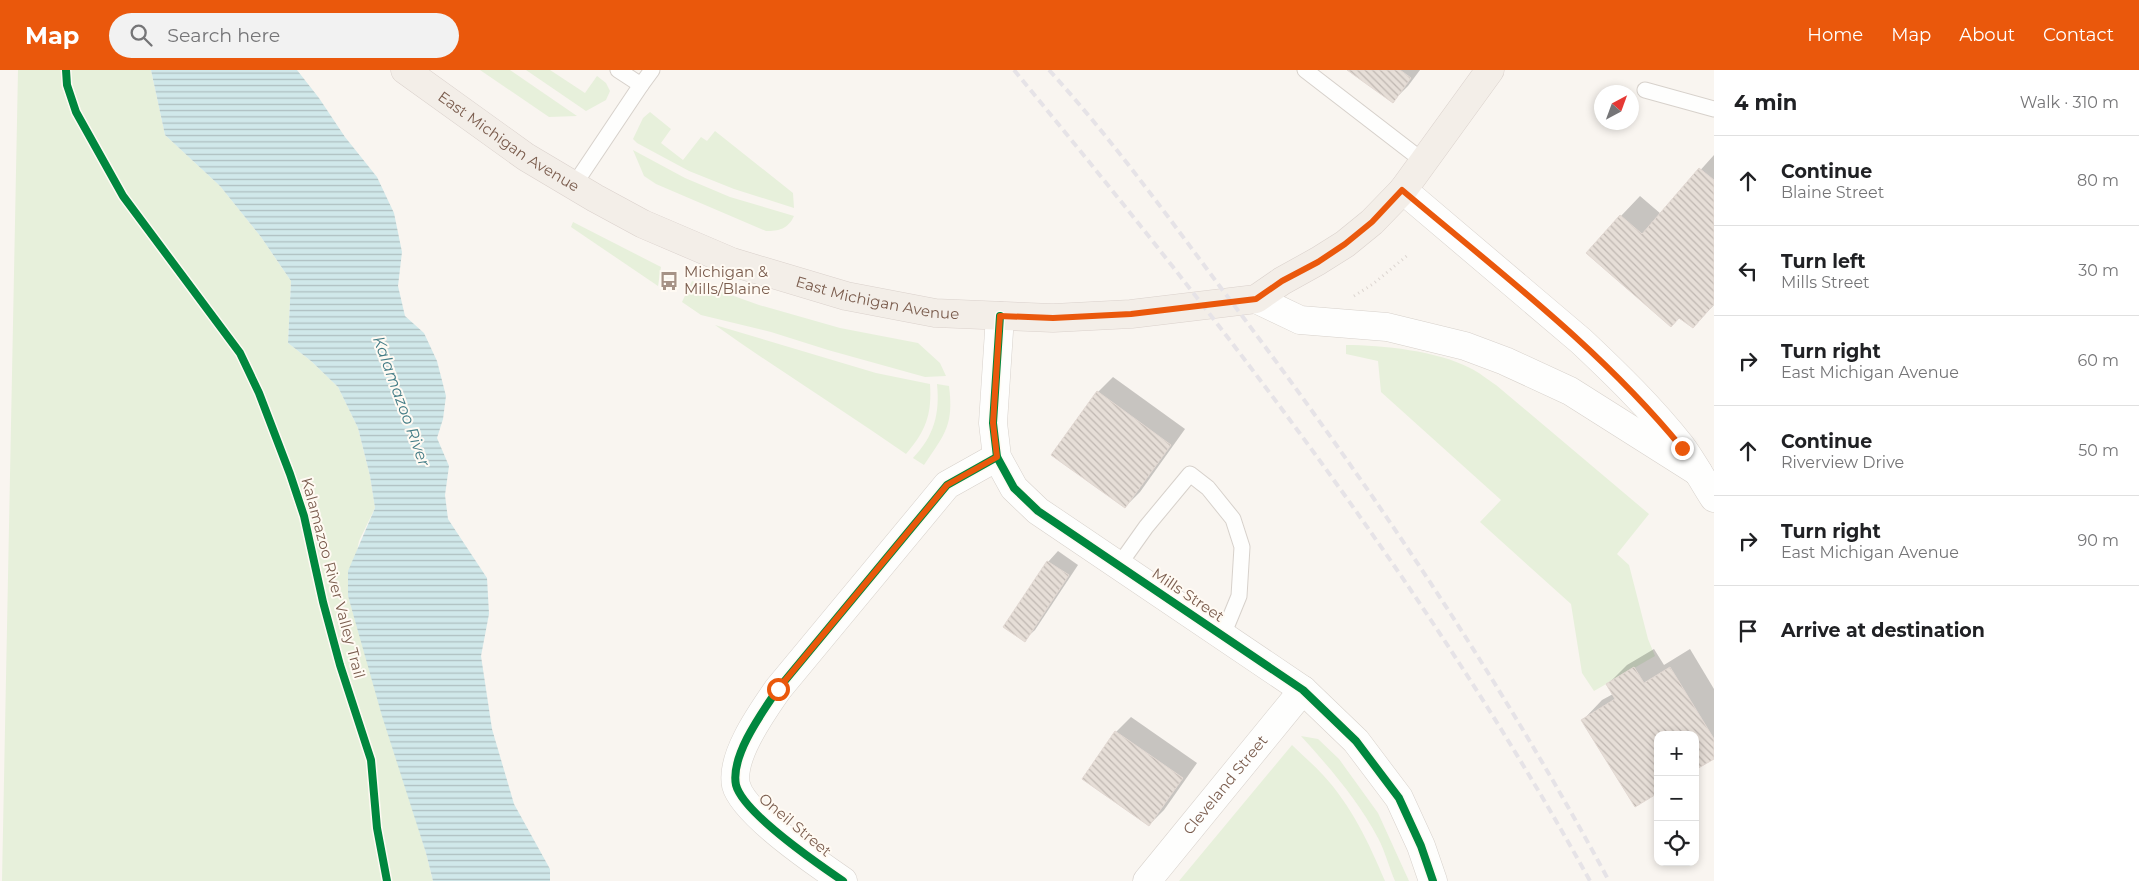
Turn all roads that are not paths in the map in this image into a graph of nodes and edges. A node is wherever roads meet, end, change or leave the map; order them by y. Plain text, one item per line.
1 (405, 70) edge
2 (618, 70) edge
3 (652, 70) edge
4 (1305, 70) edge
5 (1490, 70) edge
6 (641, 85) junction
7 (1645, 90) dead end
8 (1714, 109) edge
9 (1423, 160) junction
10 (574, 185) junction
11 (1402, 190) junction
12 (1256, 299) junction
13 (1000, 316) junction
14 (997, 457) junction
15 (1706, 475) edge
16 (1714, 498) edge
17 (1119, 565) junction
18 (1223, 635) junction
19 (1303, 690) junction
20 (843, 881) edge
21 (1147, 881) edge
22 (1433, 881) edge

1 - 10 main road, East Michigan Avenue
2 - 6 lane
3 - 6 lane
4 - 9 lane
5 - 9 main road
6 - 10 lane
7 - 8 lane
9 - 11 main road
10 - 13 main road, East Michigan Avenue
11 - 12 main road
11 - 15 street
12 - 13 main road, East Michigan Avenue
12 - 15 street
13 - 14 street, Mills Street
14 - 17 street, Mills Street
14 - 20 street, Oneil Street
15 - 16 street
17 - 18 street, Mills Street
17 - 18 lane
18 - 19 street, Mills Street
19 - 21 street, Cleveland Street
19 - 22 street, Mills Street

